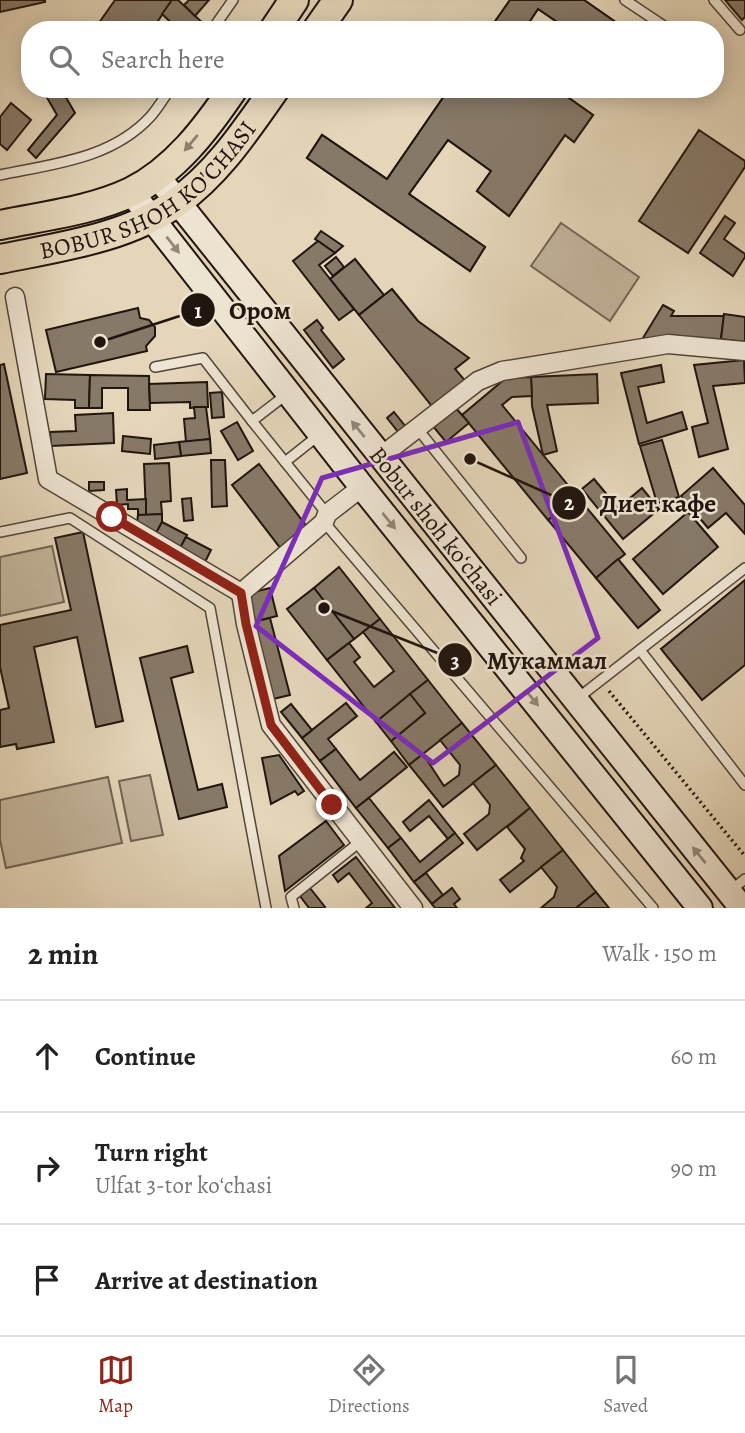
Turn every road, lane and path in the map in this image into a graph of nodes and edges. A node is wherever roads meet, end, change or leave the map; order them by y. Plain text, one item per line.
1 (233, 0) edge
2 (294, 0) edge
3 (338, 0) edge
4 (625, 0) edge
5 (714, 0) edge
6 (218, 21) edge
7 (280, 21) edge
8 (323, 21) edge
9 (656, 21) edge
10 (740, 30) dead end
11 (164, 98) edge
12 (218, 98) edge
13 (269, 98) edge
14 (0, 175) edge
15 (157, 176) junction
16 (131, 192) junction
17 (177, 202) junction
18 (152, 218) junction
19 (0, 225) edge
20 (215, 250) junction
21 (0, 259) edge
22 (194, 272) junction
23 (15, 296) dead end
24 (745, 351) edge
25 (155, 368) dead end
26 (288, 393) junction
27 (251, 421) junction
28 (417, 428) junction
29 (321, 434) junction
30 (380, 457) junction
31 (285, 462) junction
32 (362, 486) junction
33 (326, 518) junction
34 (0, 532) edge
35 (521, 558) dead end
36 (745, 568) edge
37 (241, 593) junction
38 (640, 650) junction
39 (601, 681) junction
40 (576, 701) junction
41 (745, 785) edge
42 (361, 841) junction
43 (745, 856) edge
44 (739, 893) edge
45 (266, 908) edge
46 (294, 908) edge
47 (414, 908) edge
48 (653, 908) edge
49 (700, 908) edge

1 - 6 lane
2 - 7 main road
3 - 8 main road
4 - 9 lane
5 - 10 lane
11 - 14 lane
12 -> 15 main road, BOBUR SHOH KO'CHASI
13 - 17 main road, BOBUR SHOH KO'CHASI
15 - 16 main road, BOBUR SHOH KO'CHASI
15 - 17 main road, Bobur shoh koʻchasi
16 - 18 main road, Bobur shoh koʻchasi
16 - 19 main road, BOBUR SHOH KO'CHASI
17 - 18 main road, BOBUR SHOH KO'CHASI
17 - 20 main road, Bobur shoh koʻchasi
18 - 21 main road, BOBUR SHOH KO'CHASI
18 -> 22 main road, Bobur shoh koʻchasi
20 - 22 main road
30 -> 20 main road, Bobur shoh koʻchasi
22 - 26 main road, Bobur shoh koʻchasi
23 - 37 street
24 - 28 street
25 - 27 lane
26 - 27 lane
26 - 29 main road, Bobur shoh koʻchasi
27 - 31 lane
28 - 30 street
28 - 35 lane
29 - 31 lane
29 - 32 main road, Bobur shoh koʻchasi
30 - 40 main road, Bobur shoh koʻchasi
31 - 33 lane
32 - 33 street
32 -> 49 main road, Bobur shoh koʻchasi
33 - 37 street
33 - 48 lane
34 - 45 lane
36 - 38 lane
37 - 42 street
38 - 39 lane
38 - 41 lane
39 - 40 lane
39 - 43 path
44 -> 40 main road, Bobur shoh koʻchasi
42 - 46 lane
42 - 47 street

